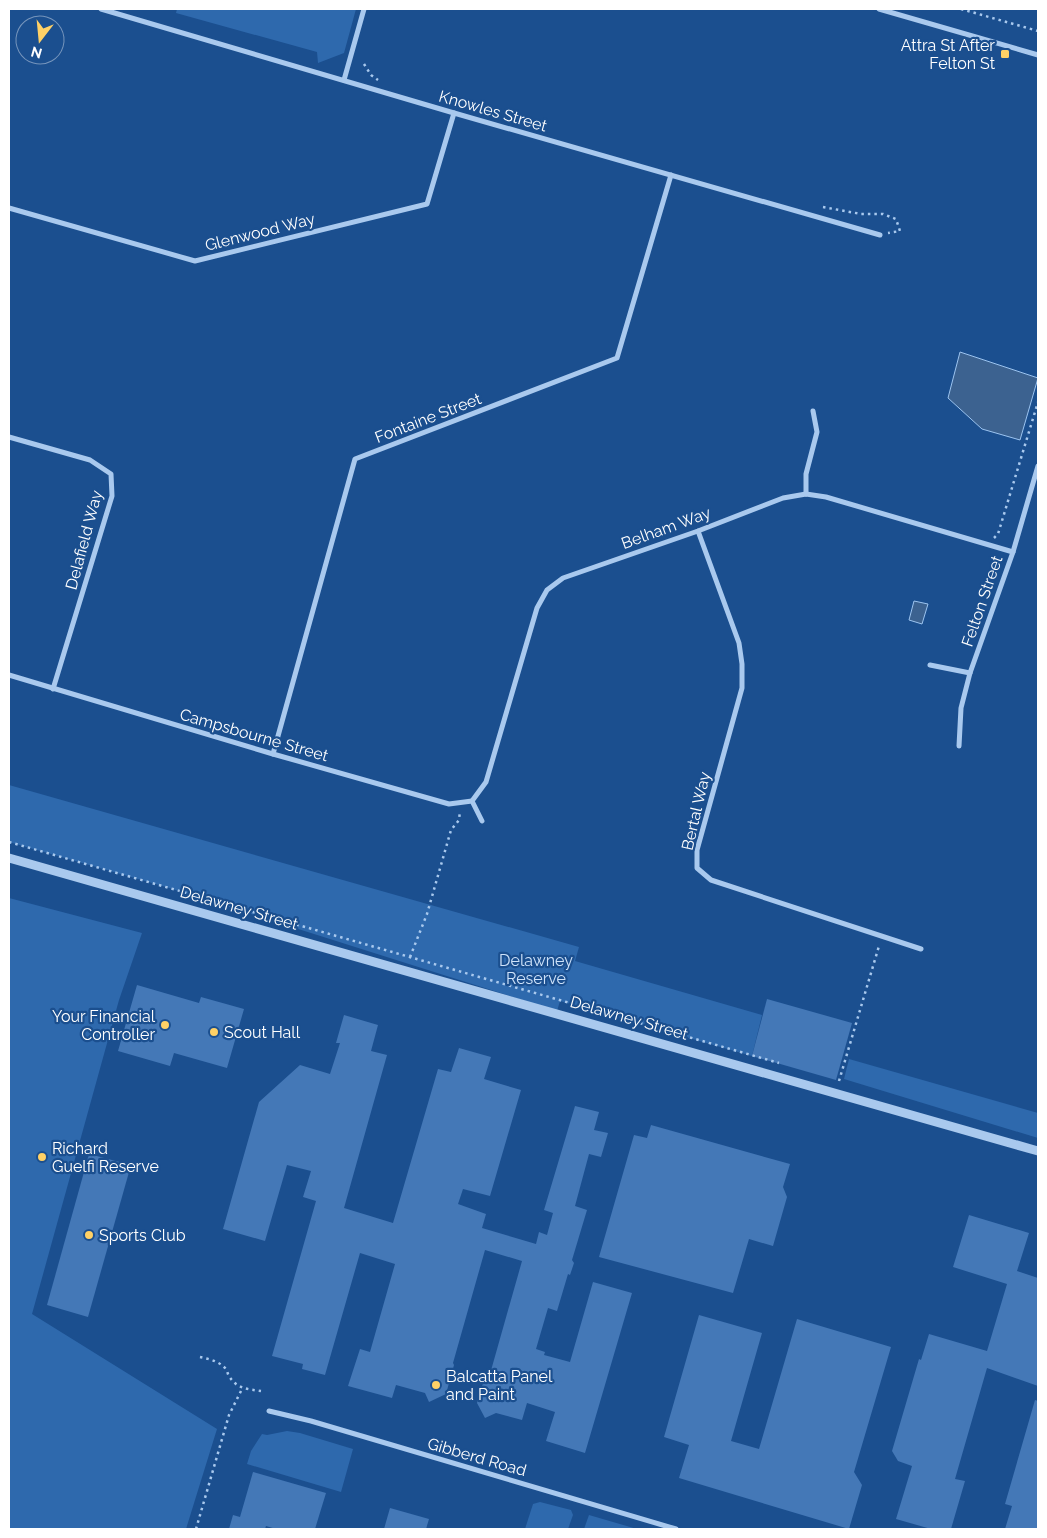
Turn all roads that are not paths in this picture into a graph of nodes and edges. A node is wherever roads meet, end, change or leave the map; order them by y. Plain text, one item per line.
1 (101, 9) edge
2 (364, 9) edge
3 (879, 9) edge
4 (1038, 55) edge
5 (344, 80) junction
6 (454, 113) junction
7 (671, 175) junction
8 (9, 208) edge
9 (880, 235) road end
10 (812, 411) dead end
11 (9, 437) edge
12 (1038, 466) edge
13 (806, 494) junction
14 (698, 531) junction
15 (1013, 552) junction
16 (930, 664) dead end
17 (970, 673) junction
18 (9, 676) edge
19 (53, 688) junction
20 (959, 746) dead end
21 (273, 754) junction
22 (472, 801) junction
23 (482, 821) dead end
24 (9, 858) edge
25 (921, 948) dead end
26 (1038, 1152) edge
27 (269, 1411) dead end
28 (676, 1529) edge

1 - 5 street, Knowles Street
2 - 5 street
3 - 4 street
5 - 6 street, Knowles Street
6 - 7 street, Knowles Street
6 - 8 street, Glenwood Way
7 - 9 street, Knowles Street
7 - 21 street, Fontaine Street
10 - 13 street
11 - 19 street, Delafield Way
12 - 15 street, Felton Street
13 - 14 street, Belham Way
13 - 15 street, Belham Way
14 - 22 street, Belham Way
14 - 25 street, Bertal Way
15 - 17 street, Felton Street
16 - 17 street
17 - 20 street, Felton Street
18 - 19 street, Campsbourne Street
19 - 21 street, Campsbourne Street
21 - 22 street, Campsbourne Street
22 - 23 street
24 - 26 street, Delawney Street
27 - 28 street, Gibberd Road

